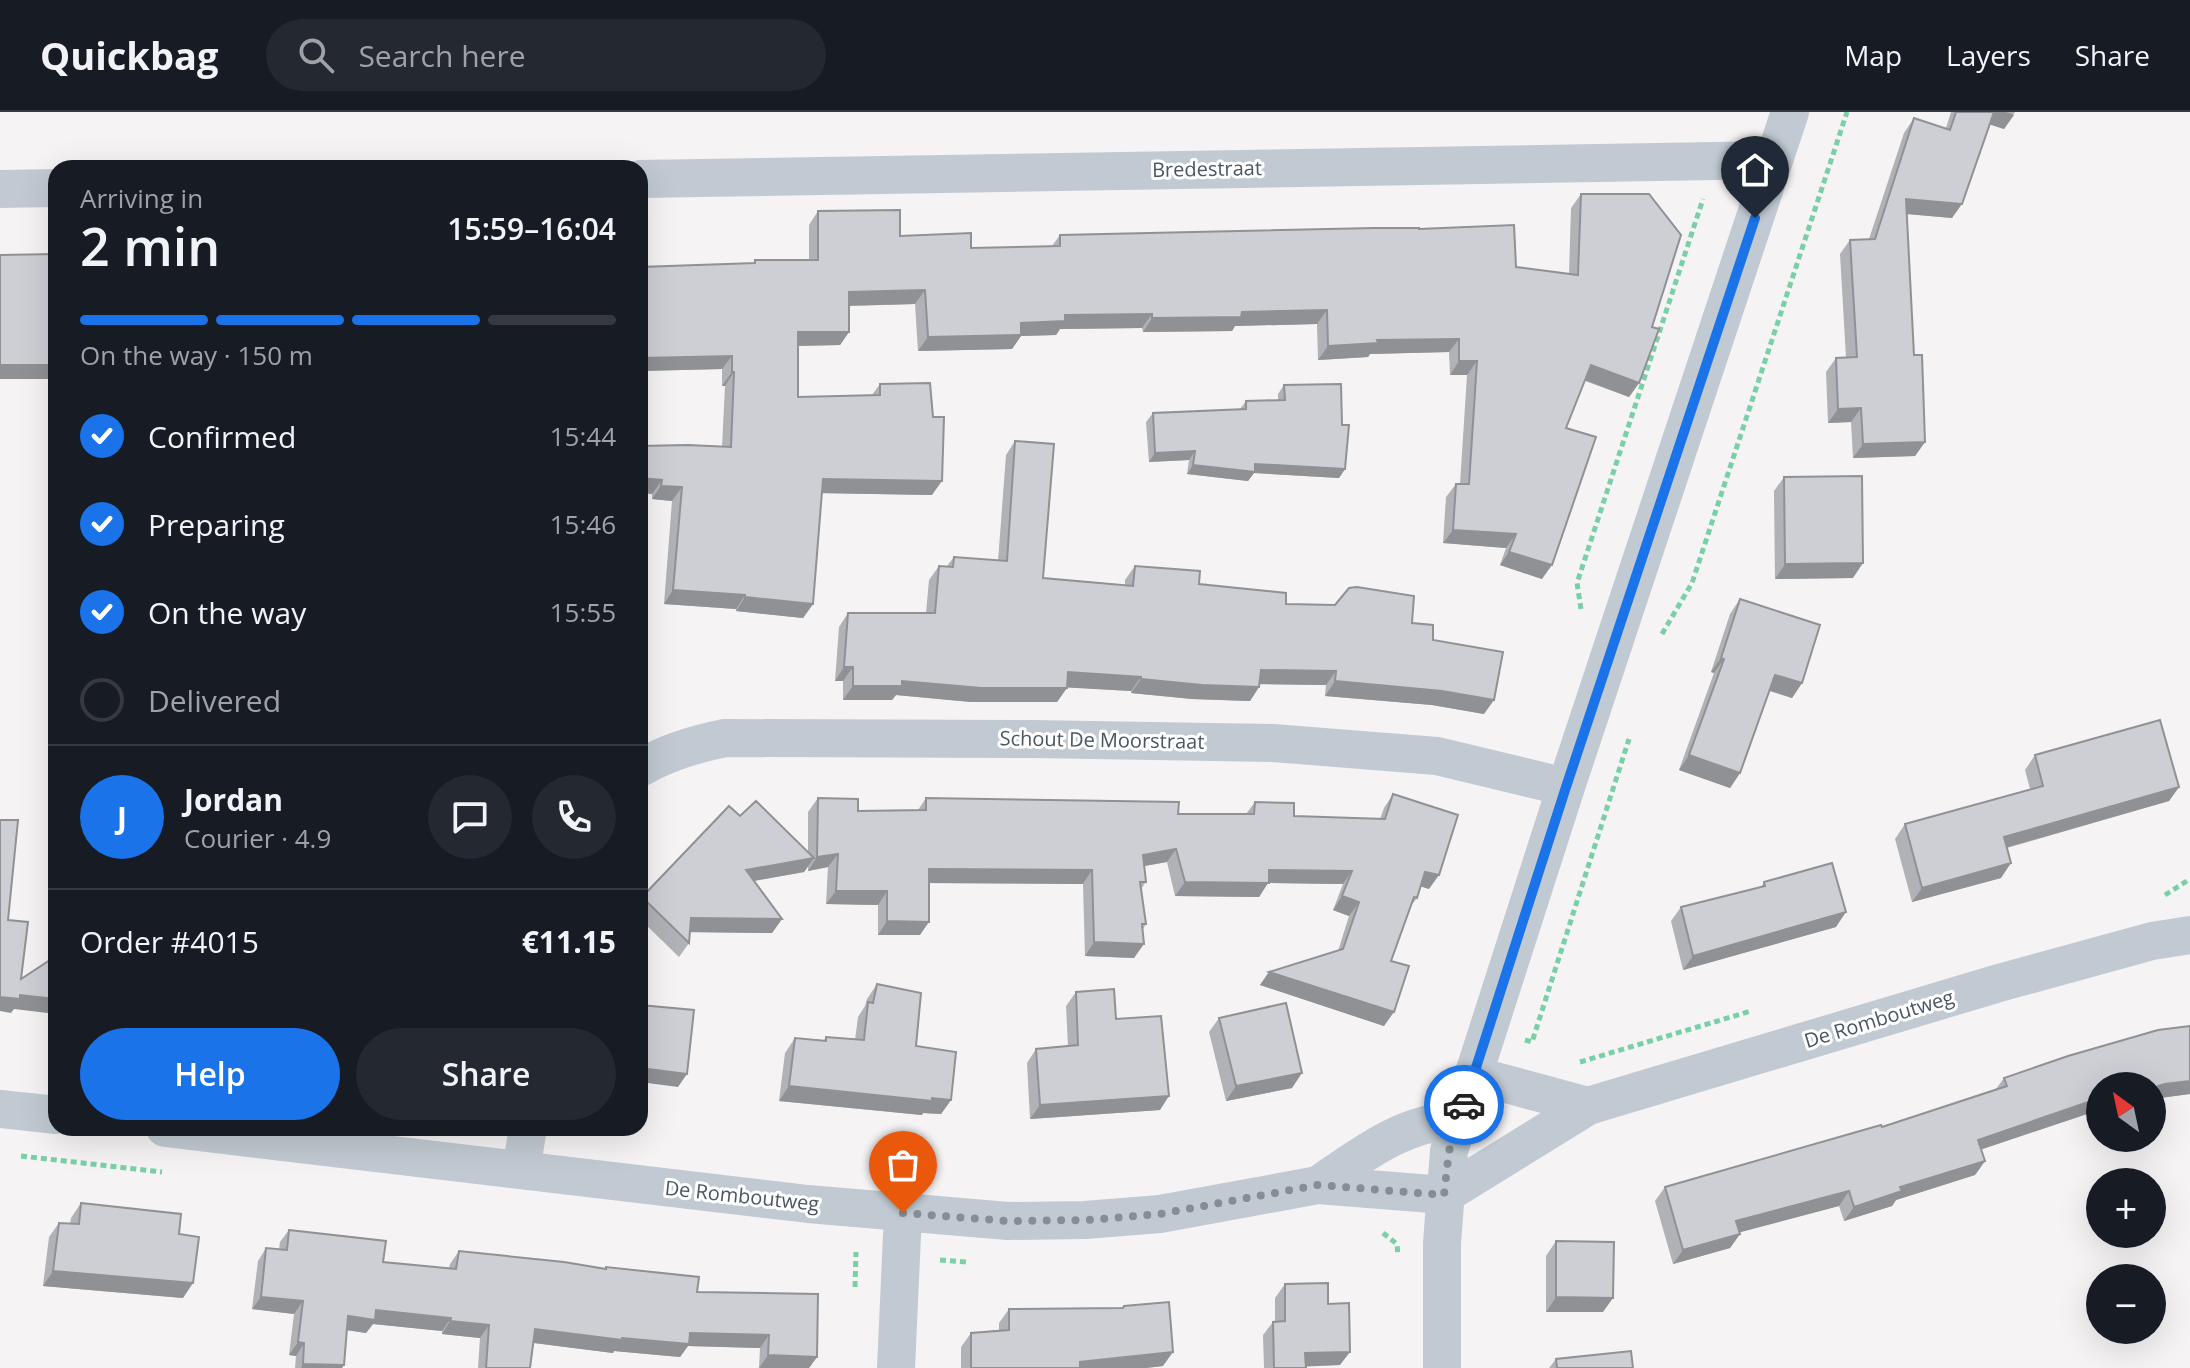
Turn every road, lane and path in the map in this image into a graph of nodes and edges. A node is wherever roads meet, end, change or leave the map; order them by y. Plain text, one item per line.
1 (1790, 112) edge
2 (1847, 112) edge
3 (1774, 160) junction
4 (648, 179) edge
5 (48, 188) edge
6 (0, 189) edge
7 (1703, 198) dead end
8 (1577, 622) dead end
9 (1661, 636) dead end
10 (1633, 726) dead end
11 (648, 764) edge
12 (1566, 787) junction
13 (2184, 932) edge
14 (1521, 1039) dead end
15 (1473, 1075) junction
16 (1588, 1106) junction
17 (0, 1109) edge
18 (48, 1114) edge
19 (1458, 1121) junction
20 (233, 1136) edge
21 (527, 1136) edge
22 (521, 1170) junction
23 (1318, 1185) junction
24 (1444, 1195) junction
25 (903, 1213) junction
26 (1377, 1229) dead end
27 (932, 1260) dead end
28 (976, 1263) dead end
29 (1399, 1263) dead end
30 (896, 1368) edge
31 (1442, 1368) edge

1 - 3 street
2 - 9 path
3 - 4 street, Bredestraat
3 - 12 street
5 - 6 street
7 - 8 path
10 - 14 path
11 - 12 street, Schout De Moorstraat
12 - 15 street
13 - 16 street, De Romboutweg
15 - 16 street
15 - 19 street
16 - 24 street, De Romboutweg
17 - 18 street
19 - 23 street, De Romboutweg
19 - 24 street
20 - 22 street, De Romboutweg
21 - 22 street
22 - 25 street, De Romboutweg
23 - 24 street, De Romboutweg
23 - 25 street, De Romboutweg
24 - 31 street
25 - 30 street
26 - 29 path
27 - 28 path

